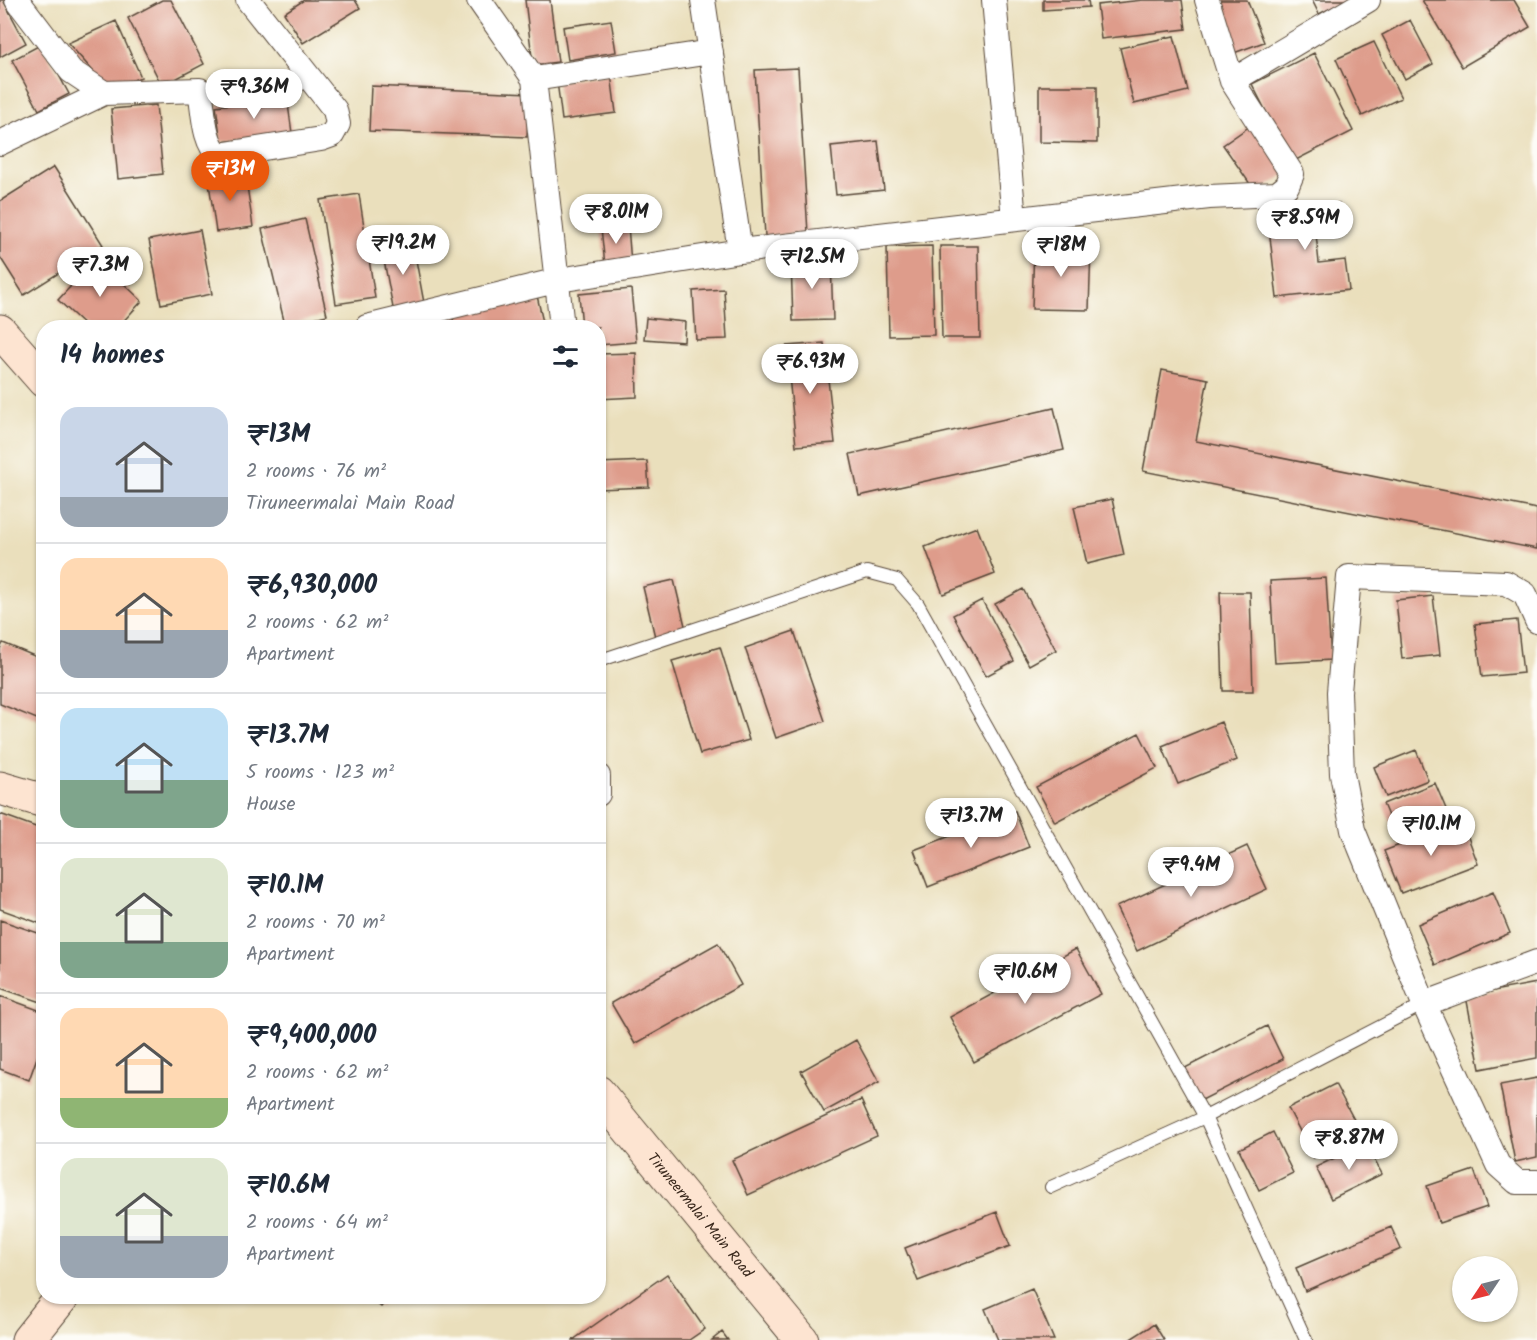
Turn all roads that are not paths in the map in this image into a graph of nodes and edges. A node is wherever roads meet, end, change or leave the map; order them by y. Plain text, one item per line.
1 (16, 0) edge
2 (248, 0) edge
3 (479, 0) edge
4 (703, 0) edge
5 (994, 0) edge
6 (1207, 0) edge
7 (1368, 0) edge
8 (711, 52) junction
9 (534, 79) junction
10 (1232, 81) junction
11 (104, 93) junction
12 (0, 143) edge
13 (1014, 219) junction
14 (740, 250) junction
15 (559, 280) junction
16 (396, 320) edge
17 (562, 320) edge
18 (0, 331) edge
19 (36, 372) edge
20 (1537, 621) edge
21 (606, 658) edge
22 (0, 788) edge
23 (36, 799) edge
24 (1537, 962) edge
25 (1424, 1004) junction
26 (606, 1102) edge
27 (1205, 1116) junction
28 (1537, 1182) edge
29 (1051, 1187) dead end
30 (57, 1304) edge
31 (28, 1340) edge
32 (802, 1340) edge
33 (1305, 1340) edge

1 - 11 street
2 - 11 street
3 - 9 street
4 - 8 street
5 - 13 street
6 - 10 street
7 - 10 street
8 - 9 street
8 - 14 street
9 - 15 street
10 - 13 street
11 - 12 street
13 - 14 street
14 - 15 street
15 - 16 street
15 - 17 street
18 - 19 main road
20 - 25 street
21 - 27 lane
22 - 23 main road
24 - 25 street
25 - 27 lane
25 - 28 street
26 - 32 main road, Tiruneermalai Main Road
27 - 29 lane
27 - 33 lane
30 - 31 main road

